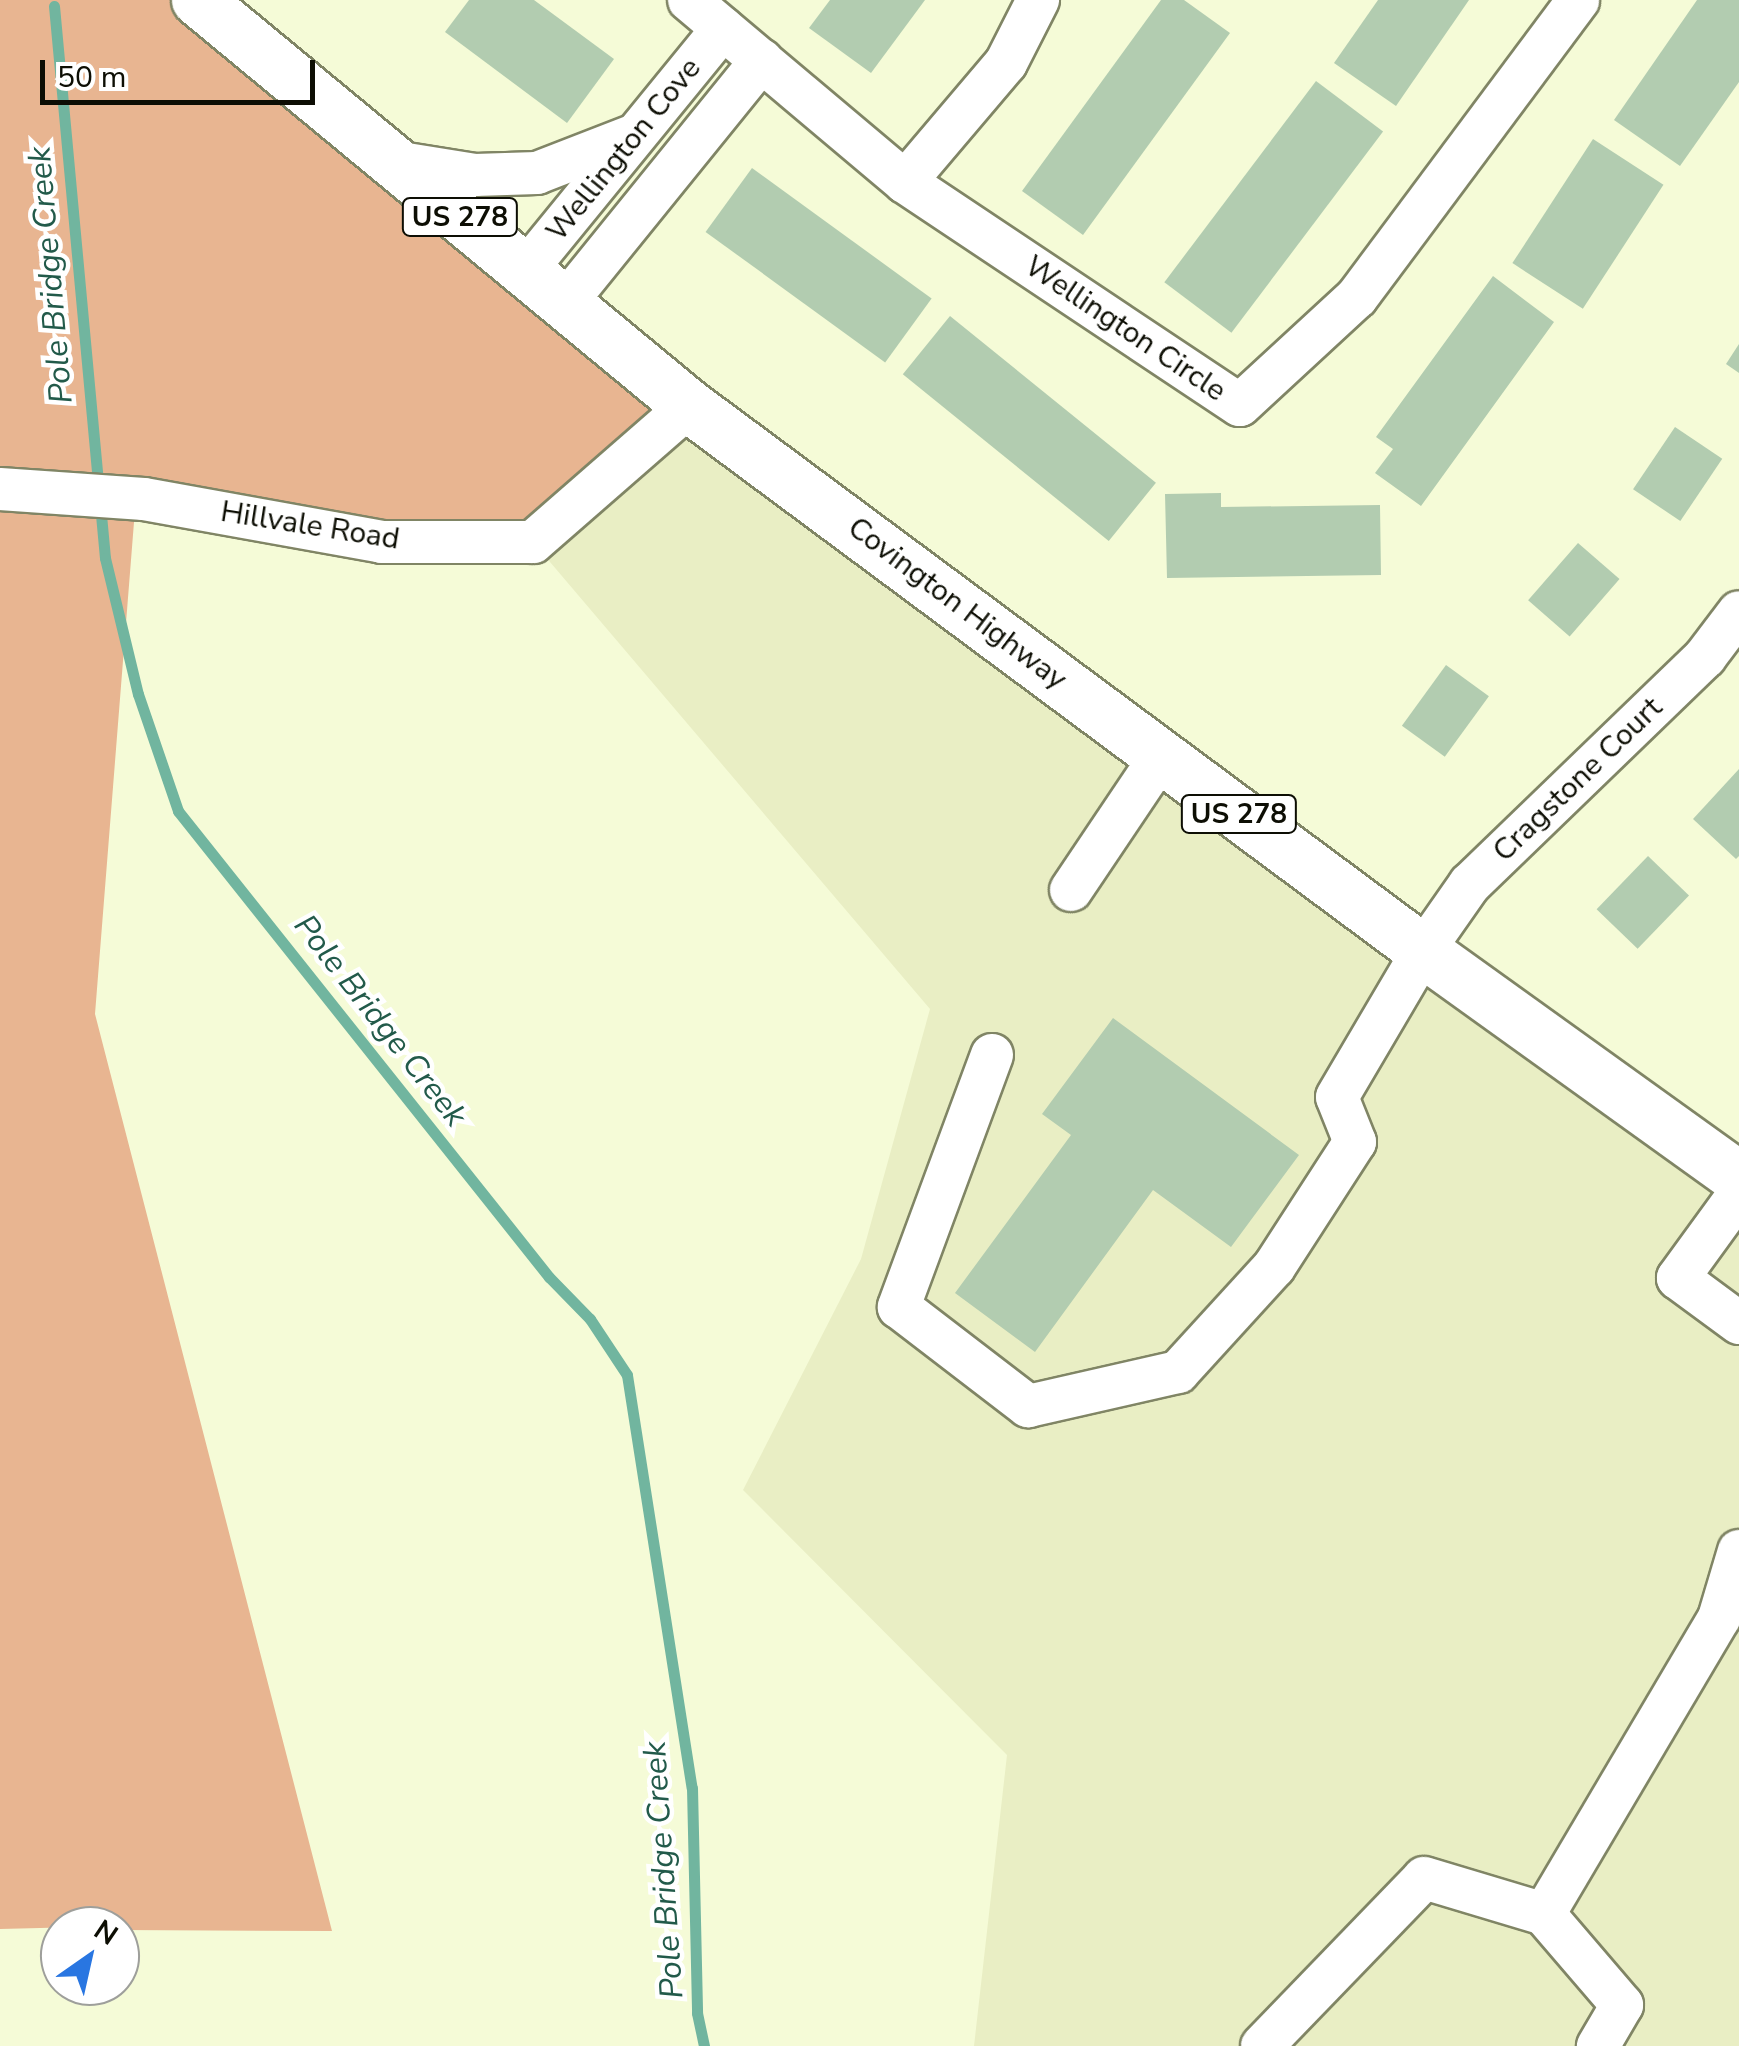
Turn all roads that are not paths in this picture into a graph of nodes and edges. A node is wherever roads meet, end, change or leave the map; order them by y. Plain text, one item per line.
1 (198, 0) edge
2 (688, 0) edge
3 (1038, 0) edge
4 (1578, 0) edge
5 (723, 28) junction
6 (762, 60) junction
7 (636, 134) junction
8 (394, 162) junction
9 (905, 182) junction
10 (525, 271) junction
11 (566, 302) junction
12 (689, 406) junction
13 (0, 489) edge
14 (1739, 612) edge
15 (1161, 756) junction
16 (1070, 890) dead end
17 (1423, 952) junction
18 (992, 1055) dead end
19 (1739, 1178) edge
20 (1739, 1194) edge
21 (1739, 1323) edge
22 (1739, 1551) edge
23 (1544, 1914) junction
24 (1262, 2046) edge
25 (1598, 2046) edge

1 - 8 main road, Covington Highway / US 278
2 - 5 street, Wellington Circle
3 - 9 street
4 - 9 street, Wellington Circle
5 - 6 street, Wellington Circle
5 - 7 street, Wellington Cove
6 - 9 street, Wellington Circle
6 - 11 street, Wellington Cove
7 - 8 street
7 - 10 street, Wellington Cove
8 - 10 main road, Covington Highway / US 278
10 - 11 main road, Covington Highway / US 278
11 - 12 main road, Covington Highway / US 278
12 - 13 street, Hillvale Road
12 - 15 main road, Covington Highway / US 278
14 - 17 street, Cragstone Court
15 - 16 street
15 - 17 main road, Covington Highway / US 278
17 - 18 street, Cragstone Court
17 - 19 main road, Covington Highway / US 278
20 - 21 street
22 - 23 street
23 - 24 street
23 - 25 street

